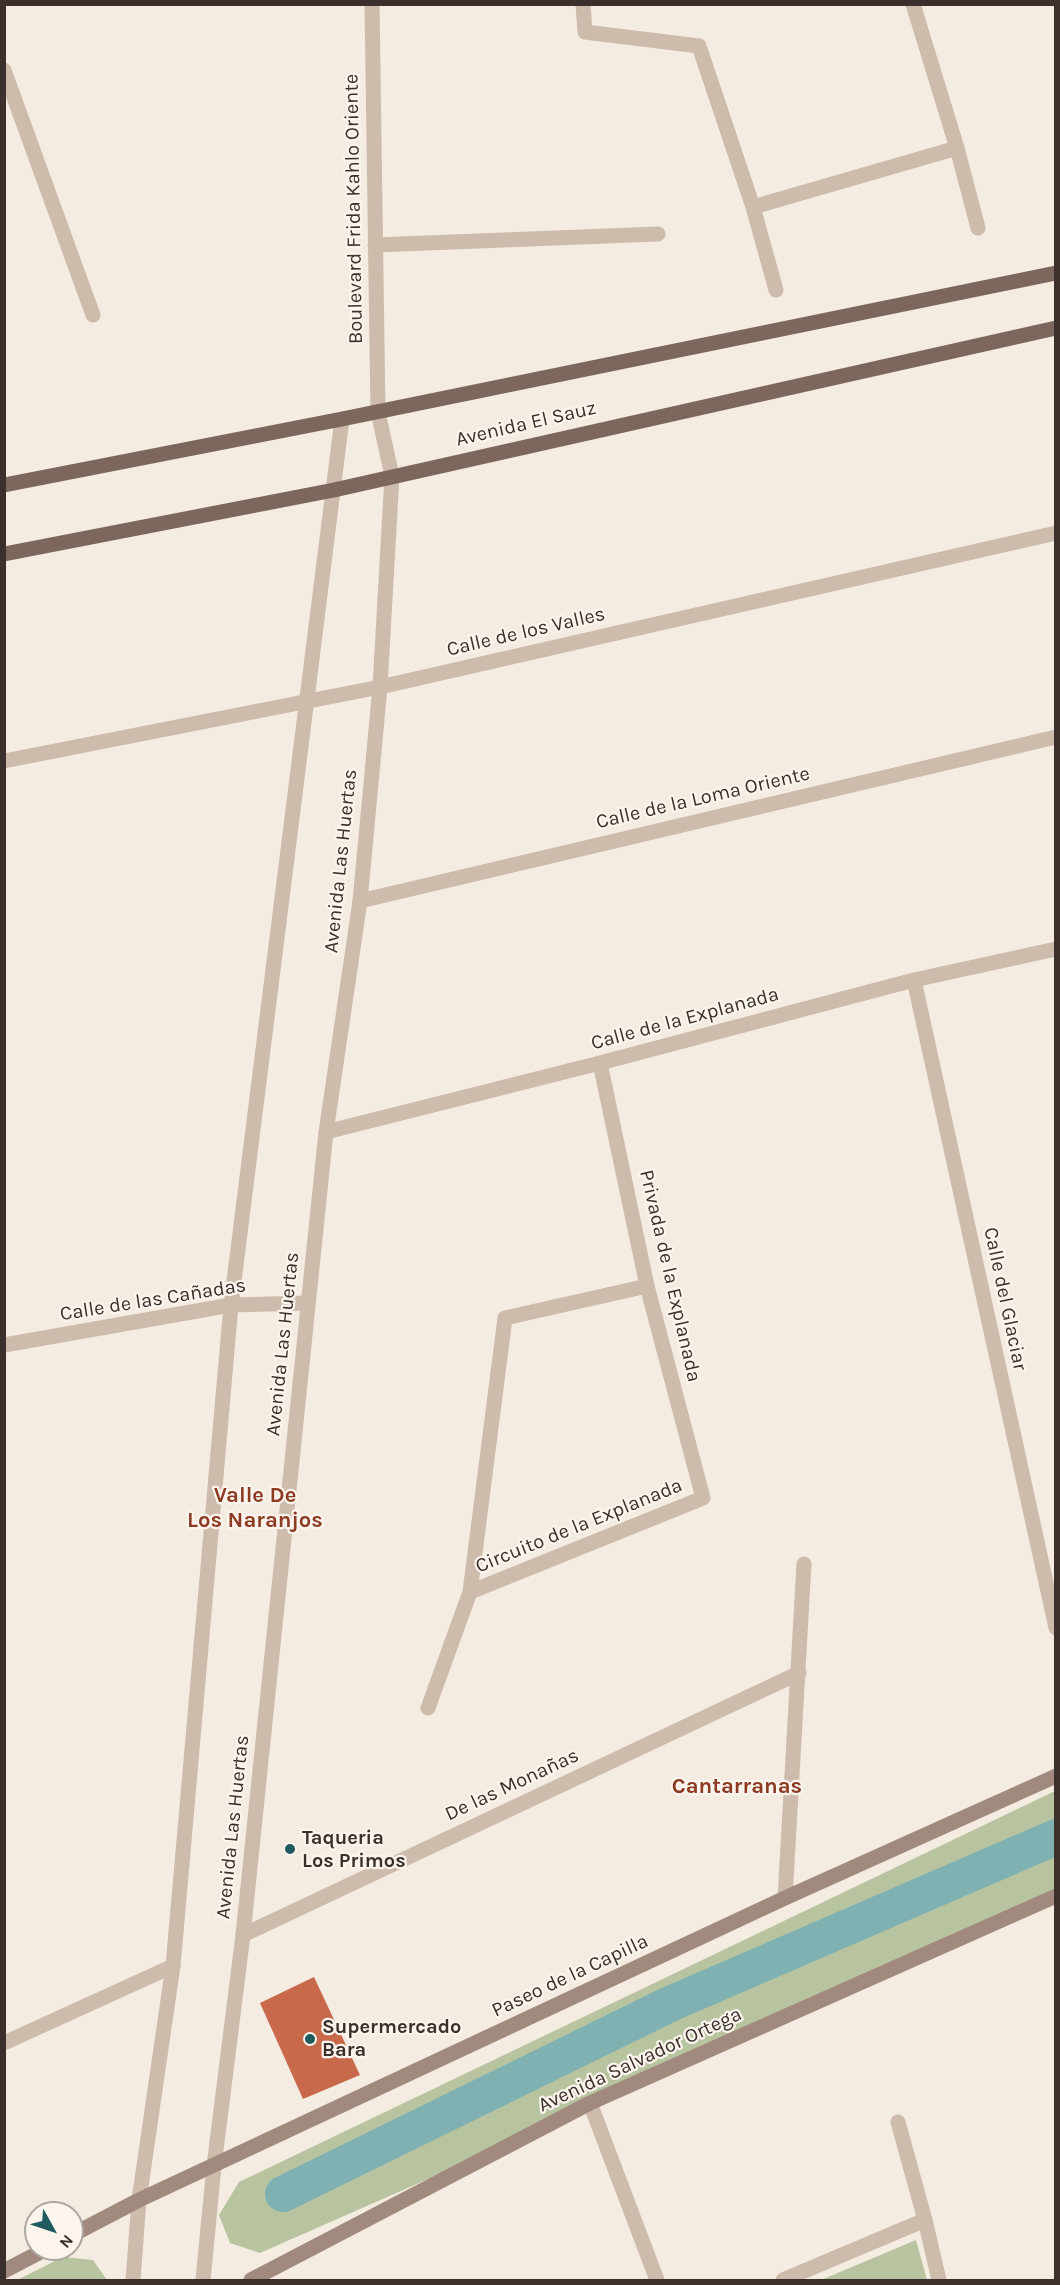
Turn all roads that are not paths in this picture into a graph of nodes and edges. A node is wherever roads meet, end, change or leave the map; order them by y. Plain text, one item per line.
1 (372, 4) edge
2 (583, 4) edge
3 (913, 4) edge
4 (4, 70) edge
5 (957, 148) junction
6 (753, 207) junction
7 (978, 228) dead end
8 (658, 234) dead end
9 (375, 245) junction
10 (1056, 273) edge
11 (776, 290) dead end
12 (93, 315) dead end
13 (1056, 328) edge
14 (378, 412) junction
15 (342, 419) junction
16 (392, 476) junction
17 (4, 485) edge
18 (334, 489) junction
19 (1056, 533) edge
20 (4, 554) edge
21 (380, 687) junction
22 (308, 700) junction
23 (1056, 737) edge
24 (4, 761) edge
25 (360, 901) junction
26 (1056, 949) edge
27 (914, 980) junction
28 (600, 1063) junction
29 (326, 1132) junction
30 (647, 1286) junction
31 (308, 1303) junction
32 (231, 1305) junction
33 (4, 1345) edge
34 (703, 1498) joint
35 (804, 1564) dead end
36 (470, 1592) junction
37 (1056, 1628) edge
38 (799, 1673) junction
39 (428, 1708) dead end
40 (1056, 1776) edge
41 (1056, 1896) edge
42 (785, 1898) junction
43 (243, 1935) junction
44 (173, 1966) junction
45 (4, 2043) edge
46 (590, 2103) junction
47 (898, 2122) dead end
48 (214, 2166) junction
49 (139, 2200) junction
50 (926, 2220) junction
51 (84, 2229) edge
52 (24, 2261) edge
53 (4, 2271) edge
54 (133, 2280) edge
55 (203, 2280) edge
56 (251, 2280) edge
57 (657, 2280) edge
58 (783, 2280) edge
59 (939, 2280) edge

1 - 9 street, Boulevard Frida Kahlo Oriente
2 - 6 street
3 - 5 street
4 - 12 street
5 - 6 street
5 - 7 street
6 - 11 street
8 - 9 street
9 - 14 street, Boulevard Frida Kahlo Oriente
10 - 14 main road, Avenida El Sauz
13 - 16 main road, Avenida El Sauz
14 - 15 main road, Avenida El Sauz
14 - 16 street, Avenida Las Huertas
15 - 17 main road, Avenida El Sauz
15 - 18 street
16 - 18 main road, Avenida El Sauz
16 - 21 street, Avenida Las Huertas
18 - 20 main road, Avenida El Sauz
18 - 22 street
19 - 21 street, Calle de los Valles
21 - 22 street, Calle de los Valles
21 - 25 street, Avenida Las Huertas
22 - 24 street, Calle de los Valles
22 - 32 street
23 - 25 street, Calle de la Loma Oriente
25 - 29 street, Avenida Las Huertas
26 - 27 street, Calle de la Explanada
27 - 28 street, Calle de la Explanada
27 - 37 street, Calle del Glaciar
28 - 29 street, Calle de la Explanada
28 - 30 street, Privada de la Explanada
29 - 31 street, Avenida Las Huertas
30 - 34 street, Privada de la Explanada
30 - 36 street
31 - 32 street, Calle de las Cañadas
31 - 43 street, Avenida Las Huertas
32 - 33 street, Calle de las Cañadas
32 - 44 street
34 - 36 street, Circuito de la Explanada
35 - 38 street
36 - 39 street
38 - 42 street
38 - 43 street, De las Monañas
40 - 42 main road, Paseo de la Capilla
41 - 46 main road, Avenida Salvador Ortega
42 - 48 main road, Paseo de la Capilla
43 - 48 street, Avenida Las Huertas
44 - 45 street
44 - 49 street
46 - 56 main road, Avenida Salvador Ortega
46 - 57 street
47 - 50 street
48 - 49 main road, Paseo de la Capilla
48 - 55 street, Avenida Las Huertas
49 - 51 main road, Paseo de la Capilla
49 - 54 street
50 - 58 street
50 - 59 street
52 - 53 main road

